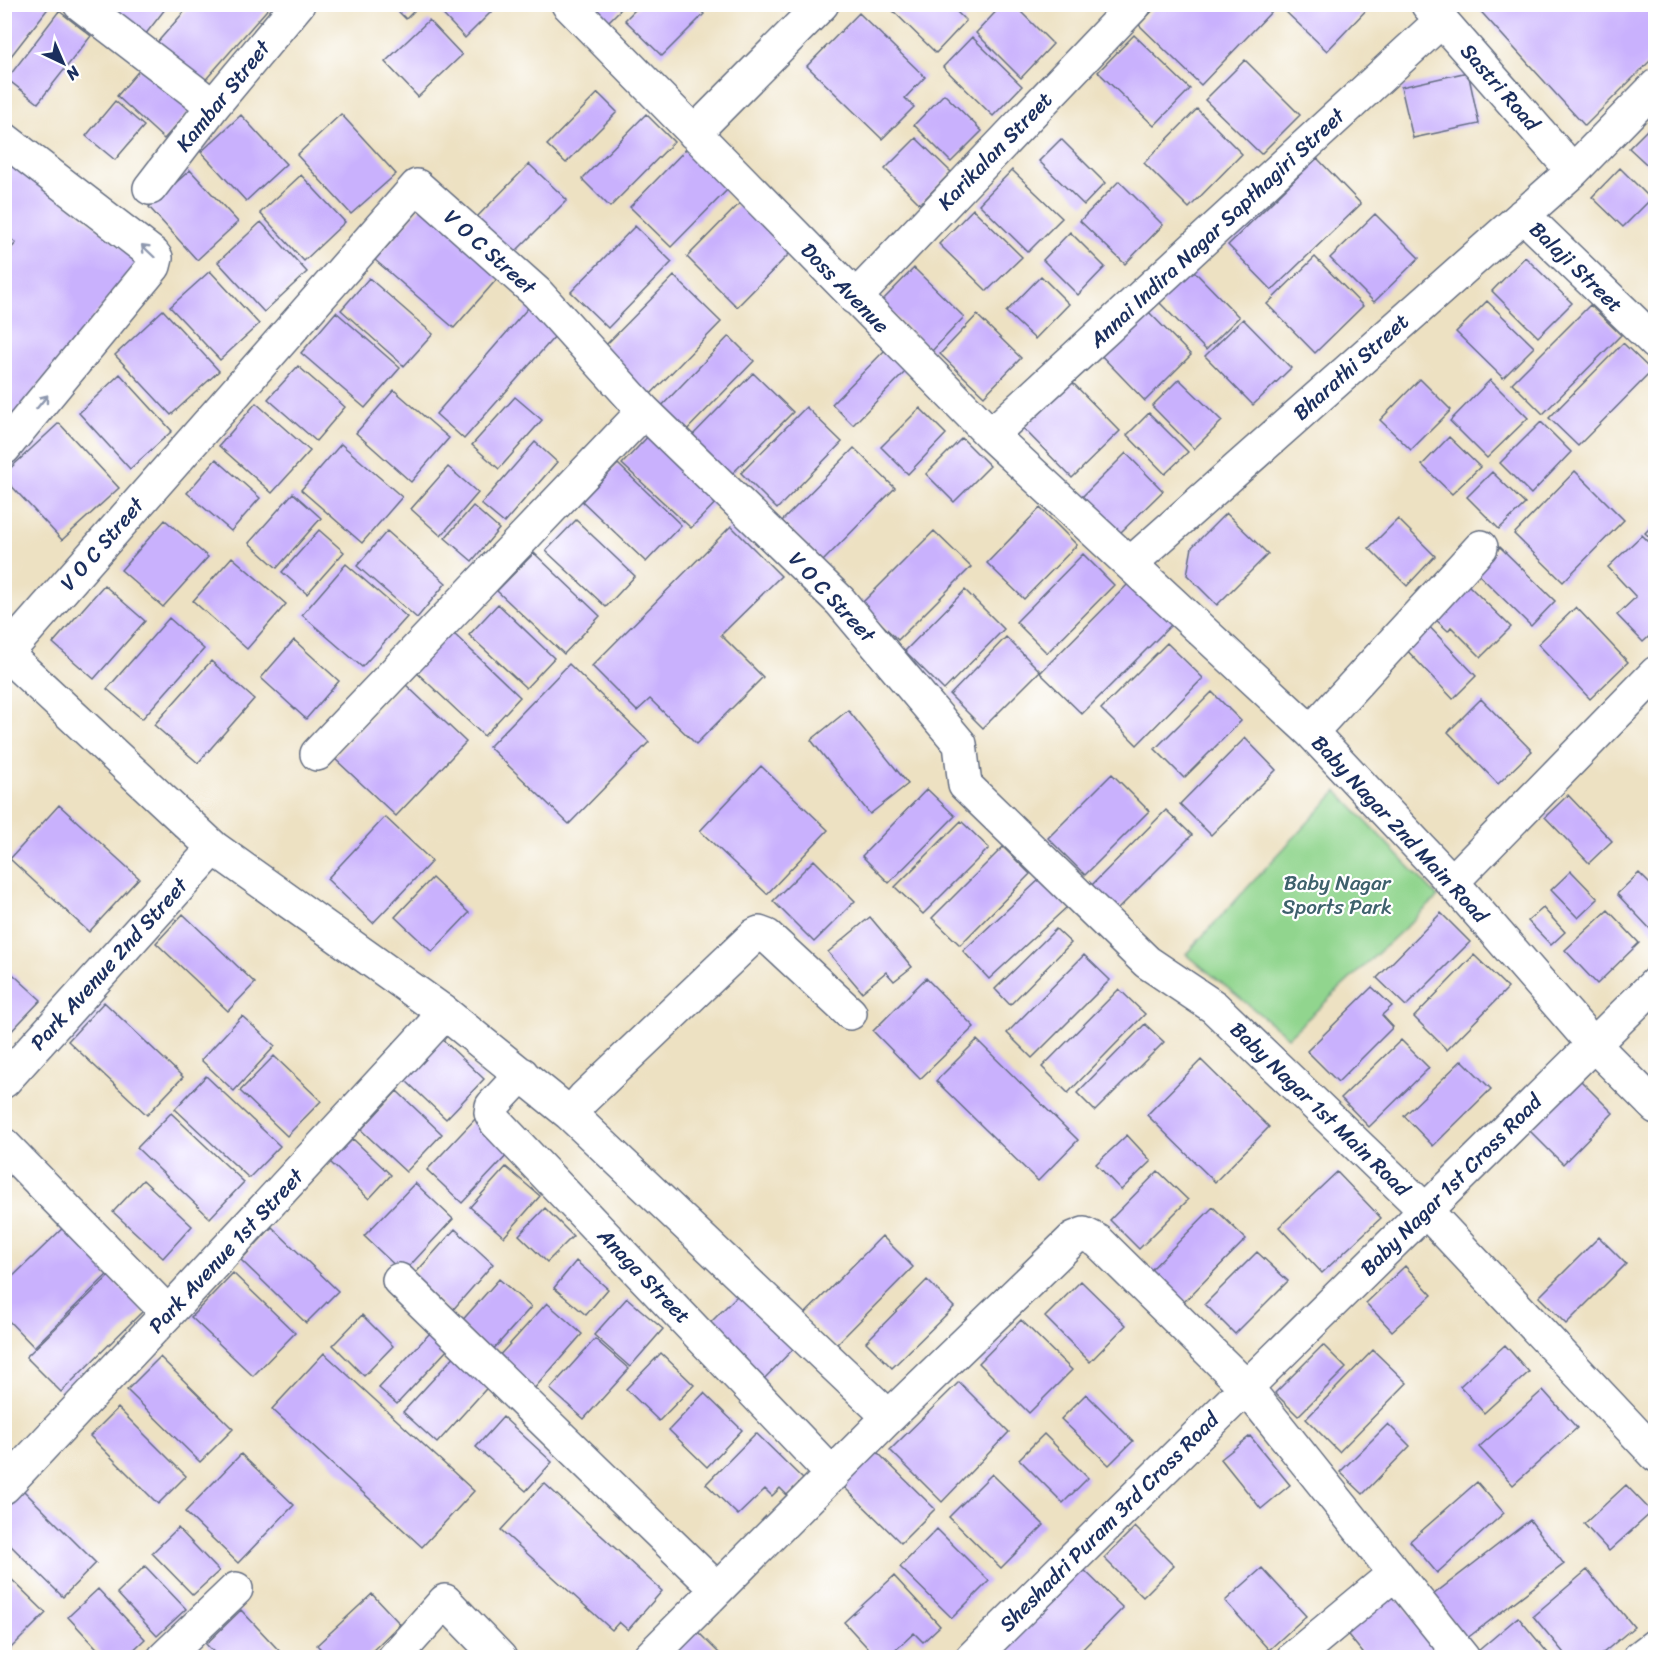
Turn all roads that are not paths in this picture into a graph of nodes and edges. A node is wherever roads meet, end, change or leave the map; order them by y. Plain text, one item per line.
1 (80, 4) edge
2 (298, 4) edge
3 (568, 4) edge
4 (822, 4) edge
5 (1135, 4) edge
6 (1435, 12) edge
7 (1656, 86) edge
8 (213, 106) junction
9 (694, 133) junction
10 (4, 139) edge
11 (1573, 171) junction
12 (150, 188) dead end
13 (1523, 215) junction
14 (855, 298) junction
15 (1656, 343) edge
16 (644, 411) junction
17 (992, 435) junction
18 (4, 448) edge
19 (1481, 547) dead end
20 (1130, 564) junction
21 (5, 654) edge
22 (1656, 673) edge
23 (1311, 732) junction
24 (317, 754) dead end
25 (965, 784) joint
26 (214, 848) junction
27 (1452, 882) junction
28 (1656, 983) edge
29 (445, 1013) junction
30 (850, 1013) dead end
31 (1593, 1044) junction
32 (522, 1074) junction
33 (4, 1081) edge
34 (1656, 1107) edge
35 (570, 1114) junction
36 (4, 1145) edge
37 (1425, 1210) junction
38 (399, 1280) dead end
39 (168, 1313) junction
40 (1246, 1387) junction
41 (889, 1417) junction
42 (1656, 1455) edge
43 (833, 1474) junction
44 (4, 1487) edge
45 (1394, 1574) junction
46 (237, 1589) dead end
47 (717, 1589) junction
48 (1656, 1645) edge
49 (165, 1658) edge
50 (394, 1658) edge
51 (500, 1658) edge
52 (649, 1658) edge
53 (972, 1658) edge
54 (1293, 1658) edge
55 (1463, 1658) edge
56 (1639, 1658) edge

1 - 8 street
2 - 8 street, Kambar Street
3 - 9 street, Doss Avenue
4 - 9 street
5 - 14 street, Karikalan Street
6 - 11 street, Sastri Road
6 - 17 street, Annai Indira Nagar Sapthagiri Street
7 - 11 street, Bharathi Street
8 - 12 street, Kambar Street
9 - 14 street, Doss Avenue
18 -> 10 street
11 - 13 street, Bharathi Street
13 - 15 street, Balaji Street
13 - 20 street, Bharathi Street
14 - 17 street, Doss Avenue
16 - 21 street, V O C Street
16 - 24 street
16 - 25 street, V O C Street
17 - 20 street, Doss Avenue
19 - 23 street
20 - 23 street, Baby Nagar 2nd Main Road
21 - 26 street
22 - 27 street
23 - 27 street, Baby Nagar 2nd Main Road
25 - 37 street, Baby Nagar 1st Main Road
26 - 29 street
26 - 33 street, Park Avenue 2nd Street
27 - 31 street, Baby Nagar 2nd Main Road
28 - 31 street, Baby Nagar 1st Cross Road
29 - 32 street
29 - 39 street, Park Avenue 1st Street
30 - 35 street
31 - 34 street, Baby Nagar 2nd Main Road
31 - 37 street, Baby Nagar 1st Cross Road
32 - 35 street
32 - 43 street, Anaga Street
35 - 41 street
36 - 39 street
37 - 40 street, Baby Nagar 1st Cross Road
37 - 42 street, Baby Nagar 1st Main Road
38 - 47 street
39 - 44 street, Park Avenue 1st Street
40 - 41 street
40 - 45 street
40 - 53 street, Sheshadri Puram 3rd Cross Road
41 - 43 street
43 - 47 street
45 - 54 street
45 - 55 street
46 - 49 street
47 - 52 street
48 - 56 street
50 - 51 street

